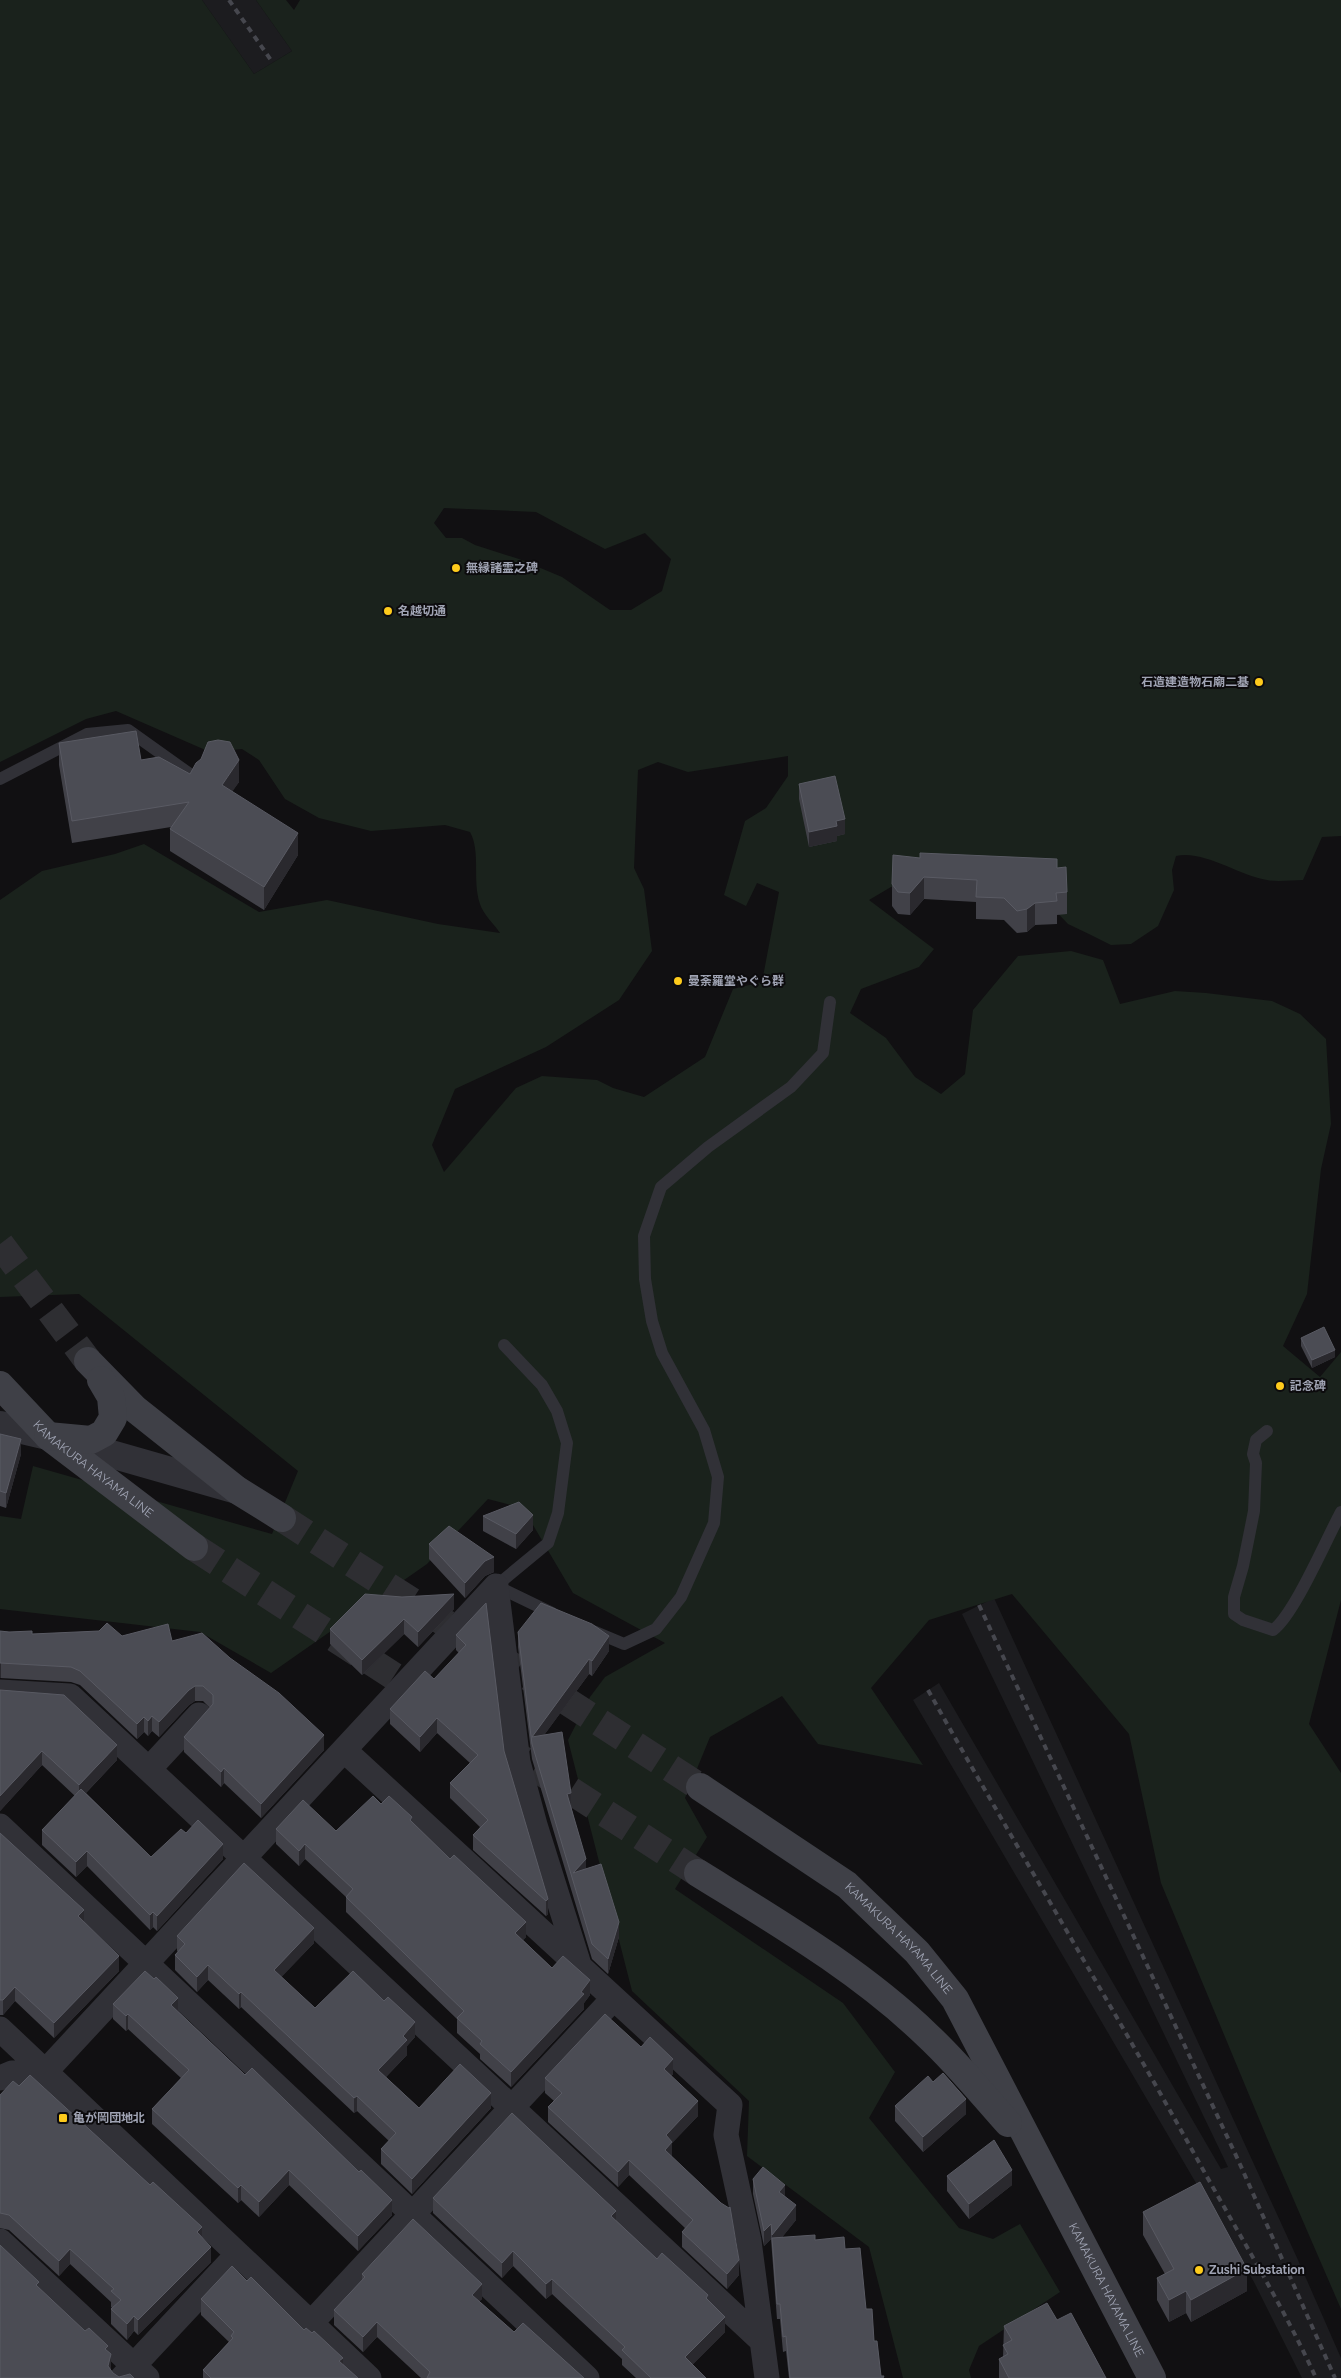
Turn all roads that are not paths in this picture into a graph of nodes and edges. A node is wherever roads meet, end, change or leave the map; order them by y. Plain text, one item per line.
1 (194, 777) edge
2 (0, 779) edge
3 (830, 1002) dead end
4 (504, 1345) dead end
5 (0, 1385) edge
6 (0, 1425) edge
7 (1267, 1430) dead end
8 (48, 1436) junction
9 (237, 1490) junction
10 (1341, 1512) edge
11 (282, 1518) tunnel mouth
12 (194, 1547) tunnel mouth
13 (496, 1586) junction
14 (564, 1618) edge
15 (581, 1626) edge
16 (0, 1692) edge
17 (199, 1715) dead end
18 (344, 1750) junction
19 (149, 1769) junction
20 (700, 1787) tunnel mouth
21 (0, 1826) edge
22 (243, 1858) junction
23 (698, 1873) tunnel mouth
24 (146, 1963) junction
25 (581, 1970) junction
26 (613, 1999) junction
27 (0, 2029) edge
28 (45, 2072) junction
29 (0, 2078) edge
30 (512, 2107) junction
31 (1033, 2150) junction
32 (412, 2214) junction
33 (0, 2241) edge
34 (237, 2255) junction
35 (311, 2323) junction
36 (760, 2339) junction
37 (134, 2374) edge
38 (370, 2378) edge
39 (587, 2378) edge
40 (767, 2378) edge
41 (1152, 2378) edge

1 - 2 lane
3 - 15 lane
4 - 13 lane
5 - 8 main road, KAMAKURA HAYAMA LINE
6 - 8 street
7 - 10 lane
8 - 9 street
8 - 9 main road
8 - 12 main road, KAMAKURA HAYAMA LINE
9 - 11 main road
13 - 14 lane
13 - 18 street
13 - 25 street
16 - 19 street
17 - 19 street
18 - 22 street
18 - 25 street
19 - 22 street
20 - 31 main road, KAMAKURA HAYAMA LINE
21 - 24 street
22 - 24 street
22 - 30 street
23 - 31 main road, KAMAKURA HAYAMA LINE
24 - 28 street
24 - 32 street
25 - 26 street
26 - 30 street
26 - 36 street
27 - 28 street
28 - 29 street
28 - 34 street
30 - 32 street
30 - 36 street
31 - 41 main road, KAMAKURA HAYAMA LINE
32 - 35 street
32 - 39 street
33 - 37 street
34 - 35 street
34 - 37 street
35 - 38 street
36 - 40 street

